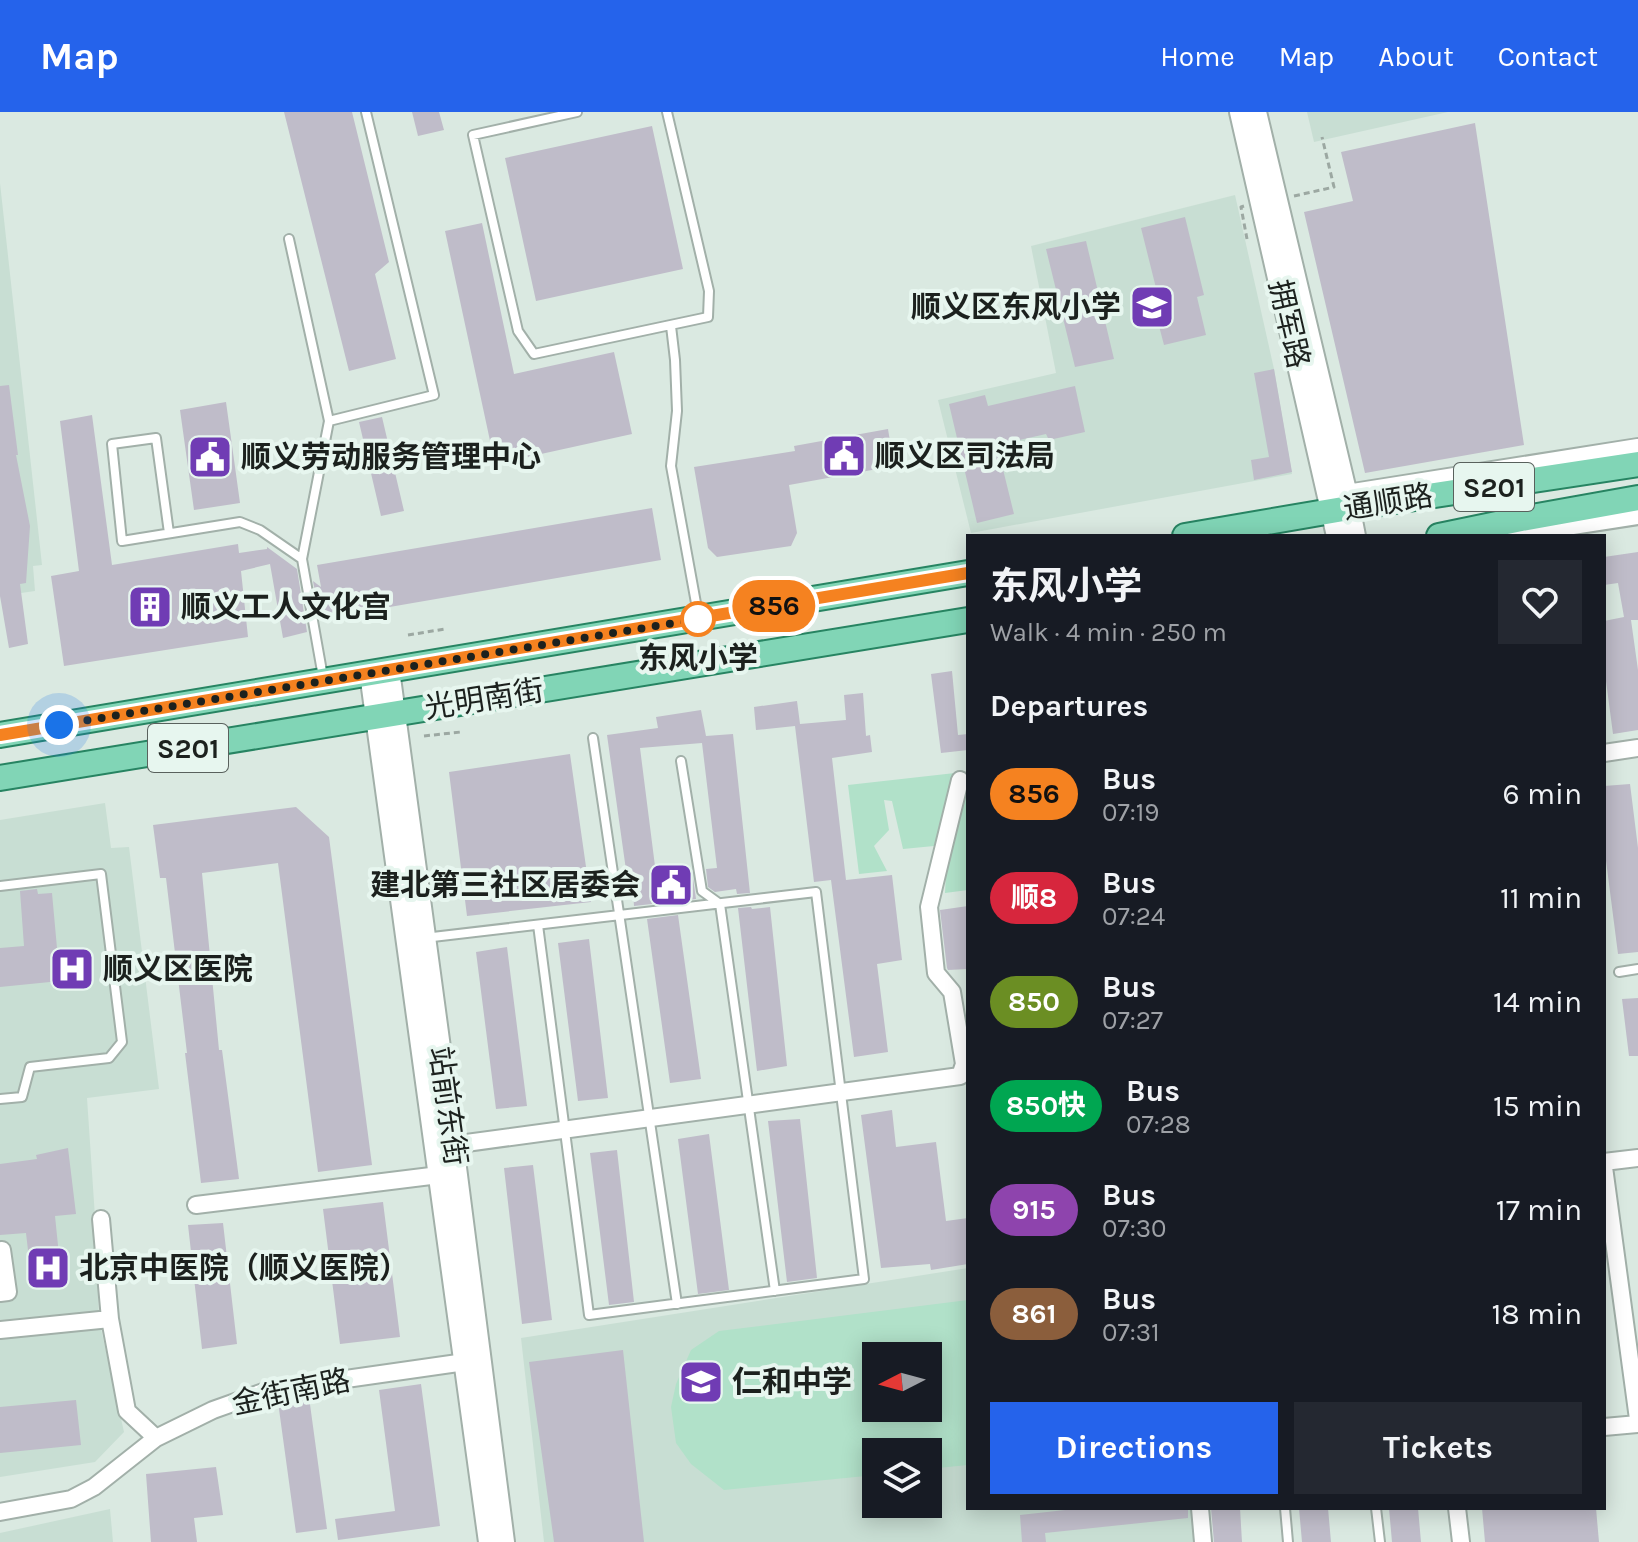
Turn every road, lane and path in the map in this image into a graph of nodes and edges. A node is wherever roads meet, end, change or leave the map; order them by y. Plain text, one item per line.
1 (366, 112) edge
2 (577, 112) edge
3 (667, 112) edge
4 (1240, 112) edge
5 (1256, 112) edge
6 (289, 239) dead end
7 (671, 326) junction
8 (329, 421) junction
9 (1638, 449) edge
10 (1638, 464) edge
11 (1515, 476) junction
12 (1638, 498) edge
13 (1343, 505) junction
14 (1638, 514) edge
15 (1522, 529) edge
16 (169, 533) junction
17 (1195, 534) edge
18 (1337, 534) edge
19 (1354, 534) edge
20 (1463, 534) edge
21 (302, 559) junction
22 (966, 573) edge
23 (698, 619) junction
24 (966, 620) edge
25 (445, 629) dead end
26 (408, 635) dead end
27 (379, 672) junction
28 (324, 682) junction
29 (386, 715) junction
30 (461, 732) dead end
31 (0, 735) edge
32 (424, 736) dead end
33 (593, 738) dead end
34 (1638, 748) edge
35 (1606, 753) edge
36 (681, 761) dead end
37 (0, 778) edge
38 (960, 780) dead end
39 (0, 886) edge
40 (720, 904) junction
41 (619, 916) junction
42 (538, 925) junction
43 (416, 939) junction
44 (1638, 969) edge
45 (1619, 972) dead end
46 (841, 1092) junction
47 (0, 1099) edge
48 (748, 1104) junction
49 (649, 1117) junction
50 (564, 1129) junction
51 (444, 1146) junction
52 (1638, 1158) edge
53 (1606, 1165) edge
54 (439, 1175) junction
55 (1606, 1180) edge
56 (196, 1205) dead end
57 (101, 1219) dead end
58 (2, 1250) dead end
59 (775, 1291) junction
60 (0, 1293) edge
61 (677, 1304) junction
62 (110, 1319) junction
63 (0, 1330) edge
64 (465, 1362) junction
65 (1638, 1422) edge
66 (1606, 1427) edge
67 (156, 1438) junction
68 (1200, 1510) edge
69 (1285, 1510) edge
70 (1376, 1510) edge
71 (1457, 1510) edge
72 (0, 1512) edge
73 (489, 1542) edge
74 (504, 1542) edge
75 (1203, 1542) edge
76 (1288, 1542) edge
77 (1380, 1542) edge
78 (1461, 1542) edge

1 - 8 lane
2 - 7 lane
3 - 7 lane
4 - 13 street, 拥军路
5 - 13 street
6 - 8 lane
7 - 23 lane
8 - 21 lane
9 - 11 street
10 - 11 main road, 通顺路 / S201
11 - 13 main road, 通顺路 / S201
11 - 15 street
12 - 15 main road, 通顺路 / S201
13 - 17 main road, 通顺路 / S201
13 - 18 street, 拥军路
13 - 19 street
14 - 15 street
15 - 20 main road, 通顺路 / S201
16 - 16 lane
16 - 21 lane
21 - 28 lane
22 - 23 main road, S201
23 - 27 main road, S201
24 - 29 main road, 光明南街 / S201
25 - 26 path
27 - 28 main road, S201
27 - 29 street, 站前东街
28 - 31 main road, S201
29 - 37 main road, 光明南街 / S201
29 - 43 street, 站前东街
30 - 32 path
33 - 41 lane
34 - 35 street
36 - 40 lane
38 - 46 street
39 - 47 lane
40 - 41 lane
40 - 46 lane
40 - 48 lane
41 - 42 lane
41 - 49 lane
42 - 43 lane
42 - 50 lane
43 - 51 street, 站前东街
44 - 45 lane
46 - 48 street
46 - 59 lane
48 - 49 street
48 - 59 lane
49 - 50 street
49 - 61 lane
50 - 51 street
50 - 61 lane
51 - 54 street, 站前东街
51 - 74 street, 站前东街
52 - 53 street
54 - 56 street
54 - 64 street, 站前东街
55 - 65 street
57 - 62 street
58 - 60 street
59 - 61 lane
62 - 63 street
62 - 67 street
64 - 67 street, 金街南路
64 - 73 street, 站前东街
65 - 66 street
67 - 72 street, 金街南路
68 - 75 street
69 - 76 lane
70 - 77 lane
71 - 78 street

